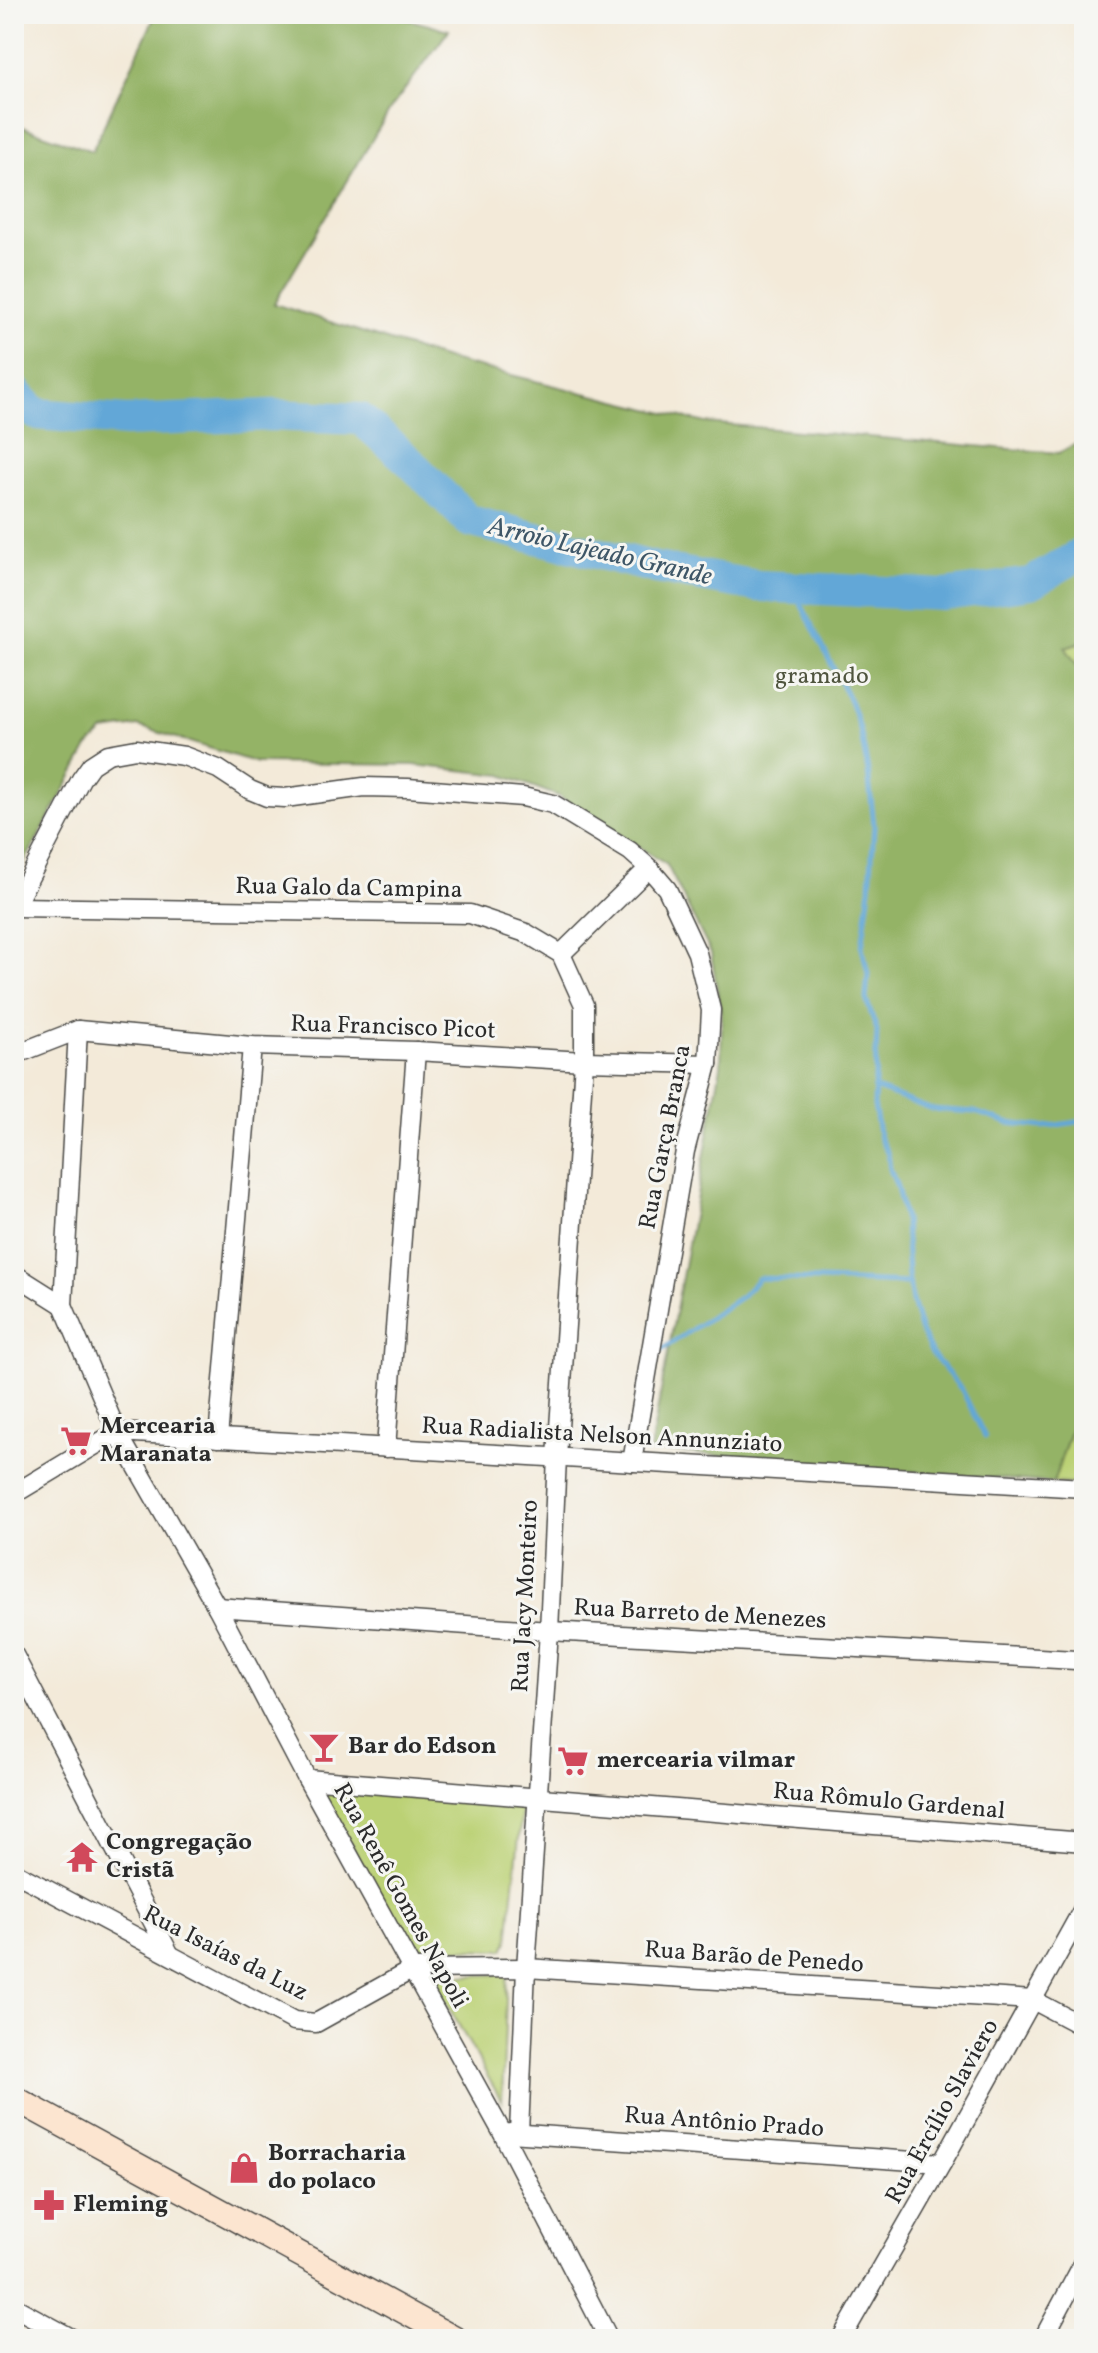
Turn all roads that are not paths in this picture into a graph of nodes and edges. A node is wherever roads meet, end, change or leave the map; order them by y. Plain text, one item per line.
1 (649, 868) junction
2 (14, 907) edge
3 (561, 954) junction
4 (78, 1030) junction
5 (252, 1046) junction
6 (416, 1051) junction
7 (14, 1055) edge
8 (584, 1061) junction
9 (708, 1064) junction
10 (14, 1274) edge
11 (63, 1305) junction
12 (117, 1432) junction
13 (218, 1438) junction
14 (386, 1448) junction
15 (557, 1457) junction
16 (632, 1462) junction
17 (1084, 1488) edge
18 (14, 1494) edge
19 (217, 1607) junction
20 (549, 1631) junction
21 (14, 1655) edge
22 (1084, 1663) edge
23 (307, 1779) junction
24 (538, 1797) junction
25 (1084, 1842) edge
26 (14, 1872) edge
27 (1084, 1907) edge
28 (169, 1953) junction
29 (526, 1968) junction
30 (413, 1969) junction
31 (1033, 2000) junction
32 (1084, 2027) edge
33 (14, 2098) edge
34 (511, 2133) junction
35 (942, 2163) junction
36 (1084, 2262) edge
37 (14, 2307) edge
38 (73, 2339) edge
39 (455, 2339) edge
40 (609, 2339) edge
41 (841, 2339) edge
42 (1043, 2339) edge

1 - 2 street, Rua Garça Branca
1 - 3 street
1 - 9 street, Rua Garça Branca
2 - 3 street, Rua Galo da Campina
3 - 8 street
4 - 5 street, Rua Francisco Picot
4 - 7 street
4 - 11 street, Rua Renê Gomes Napoli
5 - 6 street, Rua Francisco Picot
5 - 13 street
6 - 8 street, Rua Francisco Picot
6 - 14 street
8 - 9 street, Rua Francisco Picot
8 - 15 street, Rua Jacy Monteiro
9 - 16 street, Rua Garça Branca
10 - 11 street
11 - 12 street, Rua Renê Gomes Napoli
12 - 13 street, Rua Radialista Nelson Annunziato
12 - 18 street
12 - 19 street, Rua Renê Gomes Napoli
13 - 14 street, Rua Radialista Nelson Annunziato
14 - 15 street, Rua Radialista Nelson Annunziato
15 - 16 street, Rua Radialista Nelson Annunziato
15 - 20 street, Rua Jacy Monteiro
16 - 17 street, Rua Radialista Nelson Annunziato
19 - 20 street, Rua Barreto de Menezes
19 - 23 street, Rua Renê Gomes Napoli
20 - 22 street, Rua Barreto de Menezes
20 - 24 street, Rua Jacy Monteiro
21 - 28 street
23 - 24 street, Rua Rômulo Gardenal
23 - 30 street, Rua Renê Gomes Napoli
24 - 25 street, Rua Rômulo Gardenal
24 - 29 street, Rua Jacy Monteiro
26 - 28 street, Rua Isaías da Luz
27 - 31 street, Rua Ercílio Slaviero
28 - 30 street, Rua Isaías da Luz
29 - 30 street, Rua Barão de Penedo
29 - 31 street, Rua Barão de Penedo
29 - 34 street, Rua Jacy Monteiro
30 - 34 street, Rua Renê Gomes Napoli
31 - 32 street, Rua Barão de Penedo
31 - 35 street, Rua Ercílio Slaviero
33 - 39 main road
34 - 35 street, Rua Antônio Prado
34 - 40 street, Rua Renê Gomes Napoli
35 - 41 street, Rua Ercílio Slaviero
36 - 42 street
37 - 38 street

